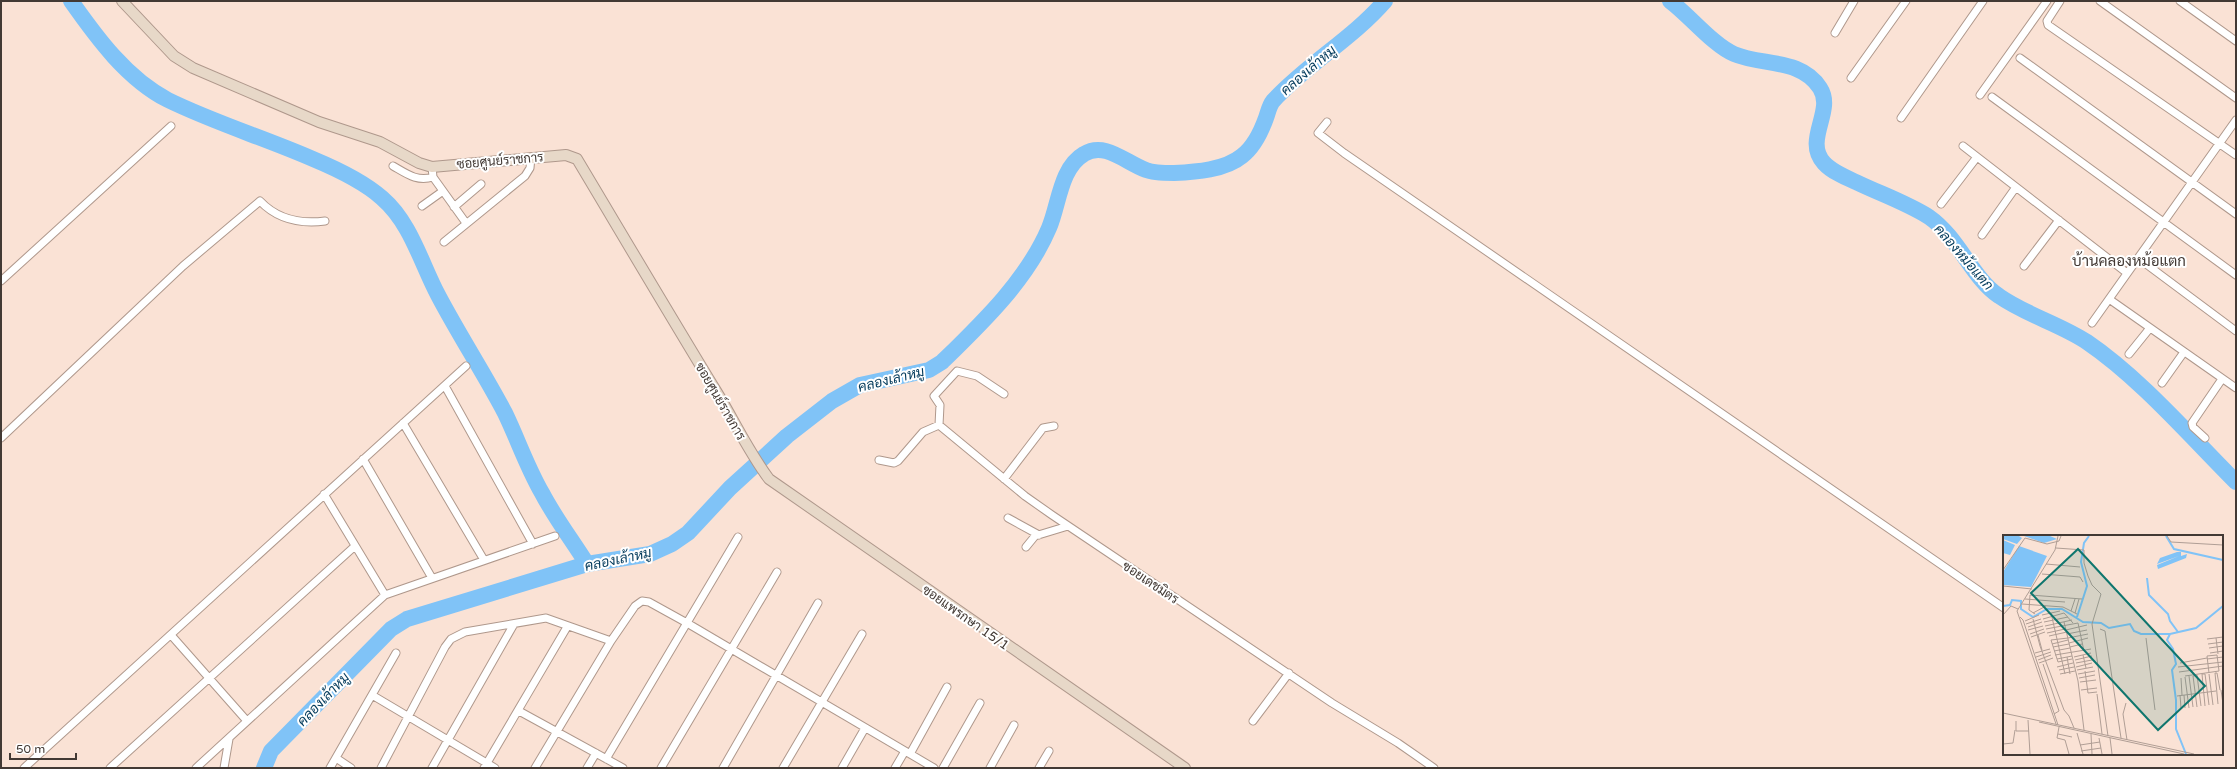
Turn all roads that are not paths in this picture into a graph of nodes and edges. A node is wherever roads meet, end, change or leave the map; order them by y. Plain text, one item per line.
1 (122, 1) edge
2 (1854, 1) edge
3 (1906, 1) edge
4 (1983, 1) edge
5 (2047, 1) edge
6 (2060, 1) edge
7 (2100, 1) edge
8 (2180, 1) edge
9 (1835, 32) dead end
10 (2236, 41) edge
11 (2020, 58) dead end
12 (1851, 78) dead end
13 (1980, 95) dead end
14 (1992, 97) dead end
15 (2236, 98) edge
16 (1901, 118) dead end
17 (2236, 120) edge
18 (1327, 122) dead end
19 (171, 126) dead end
20 (2220, 143) junction
21 (1963, 146) dead end
22 (2236, 155) edge
23 (531, 156) junction
24 (1977, 157) junction
25 (393, 166) dead end
26 (432, 167) junction
27 (433, 177) junction
28 (2192, 182) junction
29 (481, 184) dead end
30 (2016, 187) junction
31 (443, 191) junction
32 (1941, 204) dead end
33 (422, 206) dead end
34 (454, 207) junction
35 (2236, 214) edge
36 (2059, 220) junction
37 (325, 221) dead end
38 (2163, 222) junction
39 (466, 224) junction
40 (1982, 235) dead end
41 (444, 242) dead end
42 (2138, 258) junction
43 (2024, 266) dead end
44 (2128, 273) junction
45 (2236, 275) edge
46 (1, 281) edge
47 (2109, 299) junction
48 (2092, 323) dead end
49 (2150, 328) junction
50 (2236, 332) edge
51 (2184, 352) junction
52 (2129, 354) dead end
53 (466, 366) dead end
54 (2222, 379) junction
55 (2162, 383) dead end
56 (445, 386) junction
57 (2236, 388) edge
58 (1004, 394) dead end
59 (403, 423) junction
60 (939, 426) junction
61 (1054, 426) dead end
62 (1, 438) edge
63 (2205, 438) dead end
64 (363, 459) junction
65 (754, 459) joint
66 (879, 460) dead end
67 (1004, 478) junction
68 (324, 494) junction
69 (1008, 518) dead end
70 (1068, 526) junction
71 (1039, 535) junction
72 (555, 536) dead end
73 (738, 537) dead end
74 (533, 544) junction
75 (355, 546) junction
76 (1026, 547) dead end
77 (484, 560) junction
78 (777, 572) dead end
79 (432, 578) junction
80 (385, 595) junction
81 (818, 602) dead end
82 (2003, 607) edge
83 (687, 623) junction
84 (514, 624) junction
85 (567, 627) junction
86 (862, 634) dead end
87 (171, 635) junction
88 (611, 641) junction
89 (732, 649) junction
90 (396, 653) dead end
91 (1289, 673) junction
92 (776, 675) junction
93 (208, 678) junction
94 (947, 687) dead end
95 (372, 695) junction
96 (822, 702) junction
97 (980, 703) dead end
98 (519, 711) junction
99 (408, 716) junction
100 (247, 721) junction
101 (1252, 721) dead end
102 (1014, 725) dead end
103 (866, 728) junction
104 (557, 730) junction
105 (229, 740) junction
106 (448, 740) junction
107 (1049, 751) dead end
108 (596, 753) junction
109 (907, 753) junction
110 (336, 758) junction
111 (606, 759) junction
112 (486, 766) edge
113 (24, 768) edge
114 (110, 768) edge
115 (196, 768) edge
116 (224, 768) edge
117 (330, 768) edge
118 (351, 768) edge
119 (381, 768) edge
120 (432, 768) edge
121 (495, 768) edge
122 (535, 768) edge
123 (587, 768) edge
124 (623, 768) edge
125 (660, 768) edge
126 (724, 768) edge
127 (783, 768) edge
128 (842, 768) edge
129 (895, 768) edge
130 (934, 768) edge
131 (943, 768) edge
132 (990, 768) edge
133 (1039, 768) edge
134 (1185, 768) edge
135 (1434, 768) edge

1 - 26 street, ซอยศูนย์ราชการ
2 - 9 street
3 - 12 street
4 - 16 street
5 - 13 street
6 - 20 street
7 - 15 street
8 - 10 street
11 - 28 street
14 - 38 street
17 - 20 street
18 - 82 street
19 - 46 street
20 - 22 street
20 - 28 street
21 - 24 street
23 - 26 street, ซอยศูนย์ราชการ
23 - 39 street
23 - 65 street, ซอยศูนย์ราชการ
24 - 30 street
24 - 32 street
25 - 27 street
26 - 27 street
27 - 31 street
28 - 35 street
28 - 38 street
29 - 34 street
30 - 36 street
30 - 40 street
31 - 33 street
31 - 34 street
34 - 39 street
36 - 43 street
36 - 44 street
37 - 62 street
38 - 42 street
38 - 45 street
39 - 41 street
42 - 44 street
42 - 50 street
44 - 47 street
47 - 48 street
47 - 49 street
49 - 51 street
49 - 52 street
51 - 54 street
51 - 55 street
53 - 56 street
54 - 57 street
54 - 63 street
56 - 59 street
56 - 74 street
58 - 60 street
59 - 64 street
59 - 77 street
60 - 66 street
60 - 67 street, ซอยเดชมิตร
61 - 67 street
64 - 68 street
64 - 79 street
65 - 134 street, ซอยแพรกษา 15/1
67 - 70 street, ซอยเดชมิตร
68 - 75 street
68 - 87 street
69 - 71 street
70 - 71 street
70 - 91 street, ซอยเดชมิตร
71 - 76 street
72 - 74 street
73 - 83 street
74 - 77 street
75 - 80 street
75 - 93 street
77 - 79 street
78 - 89 street
79 - 80 street
80 - 100 street
81 - 92 street
83 - 88 street
83 - 89 street
83 - 111 street
84 - 85 street
84 - 99 street
84 - 106 street
85 - 88 street
85 - 98 street
86 - 96 street
87 - 93 street
87 - 113 street
88 - 104 street
89 - 92 street
89 - 125 street
90 - 95 street
91 - 101 street
91 - 135 street, ซอยเดชมิตร
92 - 96 street
92 - 126 street
93 - 100 street
93 - 114 street
94 - 109 street
95 - 99 street
95 - 110 street
96 - 103 street
96 - 127 street
97 - 131 street
98 - 104 street
98 - 112 street
99 - 106 street
99 - 119 street
100 - 105 street
102 - 132 street
103 - 109 street
103 - 128 street
104 - 108 street
104 - 122 street
105 - 115 street
105 - 116 street
106 - 112 street
106 - 120 street
107 - 133 street
108 - 111 street
108 - 123 street
109 - 129 street
109 - 130 street
110 - 117 street
110 - 118 street
111 - 124 street
112 - 121 street

